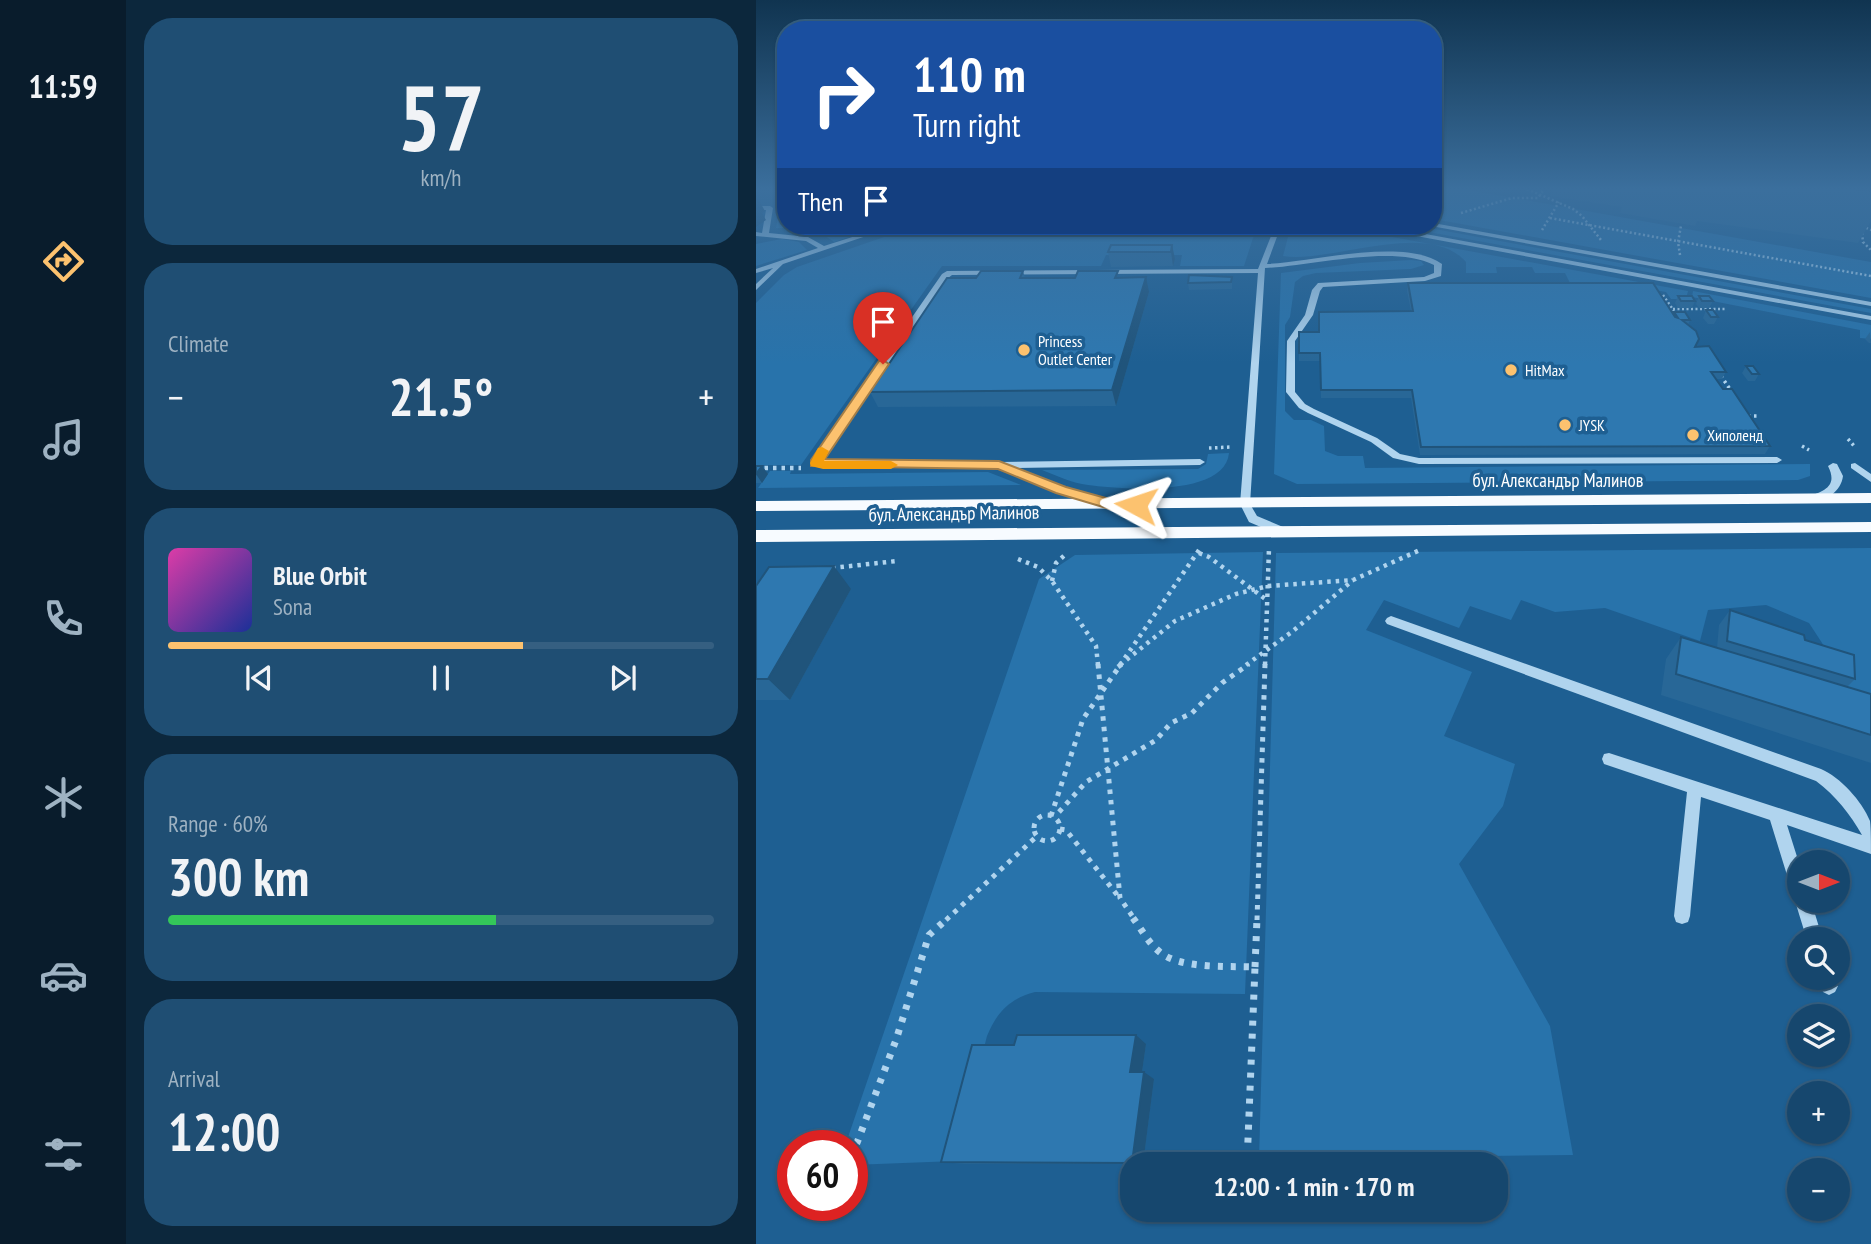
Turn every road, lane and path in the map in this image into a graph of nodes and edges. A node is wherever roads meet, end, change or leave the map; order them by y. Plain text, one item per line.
1 (820, 247) edge
2 (829, 247) edge
3 (1268, 247) edge
4 (1487, 247) edge
5 (1555, 247) edge
6 (1677, 247) edge
7 (1714, 247) edge
8 (823, 249) junction
9 (1682, 258) dead end
10 (782, 262) junction
11 (1262, 268) junction
12 (756, 271) edge
13 (1871, 276) edge
14 (756, 288) edge
15 (1662, 292) edge
16 (1690, 300) edge
17 (1871, 304) edge
18 (1673, 309) junction
19 (1696, 309) junction
20 (1724, 309) dead end
21 (1679, 318) edge
22 (1871, 318) edge
23 (1717, 369) edge
24 (1728, 387) junction
25 (1737, 387) dead end
26 (1736, 398) edge
27 (1742, 407) edge
28 (1748, 416) junction
29 (1757, 416) dead end
30 (1744, 421) edge
31 (1802, 446) dead end
32 (1810, 450) dead end
33 (1777, 460) dead end
34 (1200, 462) dead end
35 (816, 463) junction
36 (999, 465) junction
37 (1833, 466) dead end
38 (1855, 466) dead end
39 (756, 468) edge
40 (1871, 479) edge
41 (1871, 498) edge
42 (1811, 499) junction
43 (1245, 503) junction
44 (1113, 505) junction
45 (756, 506) edge
46 (1871, 527) edge
47 (1279, 530) junction
48 (756, 536) edge
49 (1429, 545) dead end
50 (1269, 547) dead end
51 (1071, 550) dead end
52 (1018, 559) dead end
53 (897, 561) dead end
54 (821, 569) edge
55 (1353, 580) junction
56 (1052, 581) junction
57 (1268, 586) junction
58 (1251, 589) junction
59 (1268, 601) junction
60 (1391, 621) dead end
61 (1266, 651) junction
62 (1118, 667) junction
63 (1100, 694) junction
64 (1609, 759) dead end
65 (1107, 770) junction
66 (1695, 788) junction
67 (1059, 812) dead end
68 (1776, 815) junction
69 (1051, 816) junction
70 (1060, 829) junction
71 (1036, 837) junction
72 (1871, 837) edge
73 (1871, 846) edge
74 (1787, 850) edge
75 (1120, 898) junction
76 (1682, 916) dead end
77 (1255, 967) junction
78 (861, 1130) edge
79 (1247, 1152) edge

1 - 8 street
2 - 8 street
3 - 11 street
4 - 22 street
5 - 17 street
6 - 9 path
7 - 13 path
8 - 10 street
10 - 12 street
10 - 14 street
11 - 33 street
11 - 35 street
11 - 43 street
15 - 18 path
16 - 19 path
18 - 19 path
18 - 21 path
19 - 20 path
23 - 24 path
24 - 25 path
24 - 26 path
27 - 28 path
28 - 29 path
28 - 30 path
31 - 32 path
34 - 36 street
35 - 36 street
35 - 39 path
36 - 44 street
37 - 42 street
38 - 40 street
41 - 42 main road, бул. Александър Малинов
42 - 43 main road, бул. Александър Малинов
43 - 44 main road, бул. Александър Малинов
43 - 47 street
44 - 45 main road, бул. Александър Малинов
46 - 47 main road, бул. Александър Малинов
47 - 48 main road, бул. Александър Малинов
49 - 55 path
50 - 57 path
51 - 56 path
52 - 56 path
53 - 54 path
55 - 57 path
55 - 61 path
56 - 63 path
57 - 58 path
57 - 59 path
58 - 59 path
58 - 62 path
58 - 62 path
59 - 61 path
60 - 72 street
61 - 65 path
61 - 77 path
62 - 63 path
63 - 65 path
63 - 69 path
64 - 66 street
65 - 67 path
65 - 75 path
66 - 68 street
66 - 76 street
68 - 73 street
68 - 74 street
69 - 70 path
69 - 71 path
70 - 71 path
70 - 75 path
71 - 78 path
75 - 77 path
77 - 79 path

